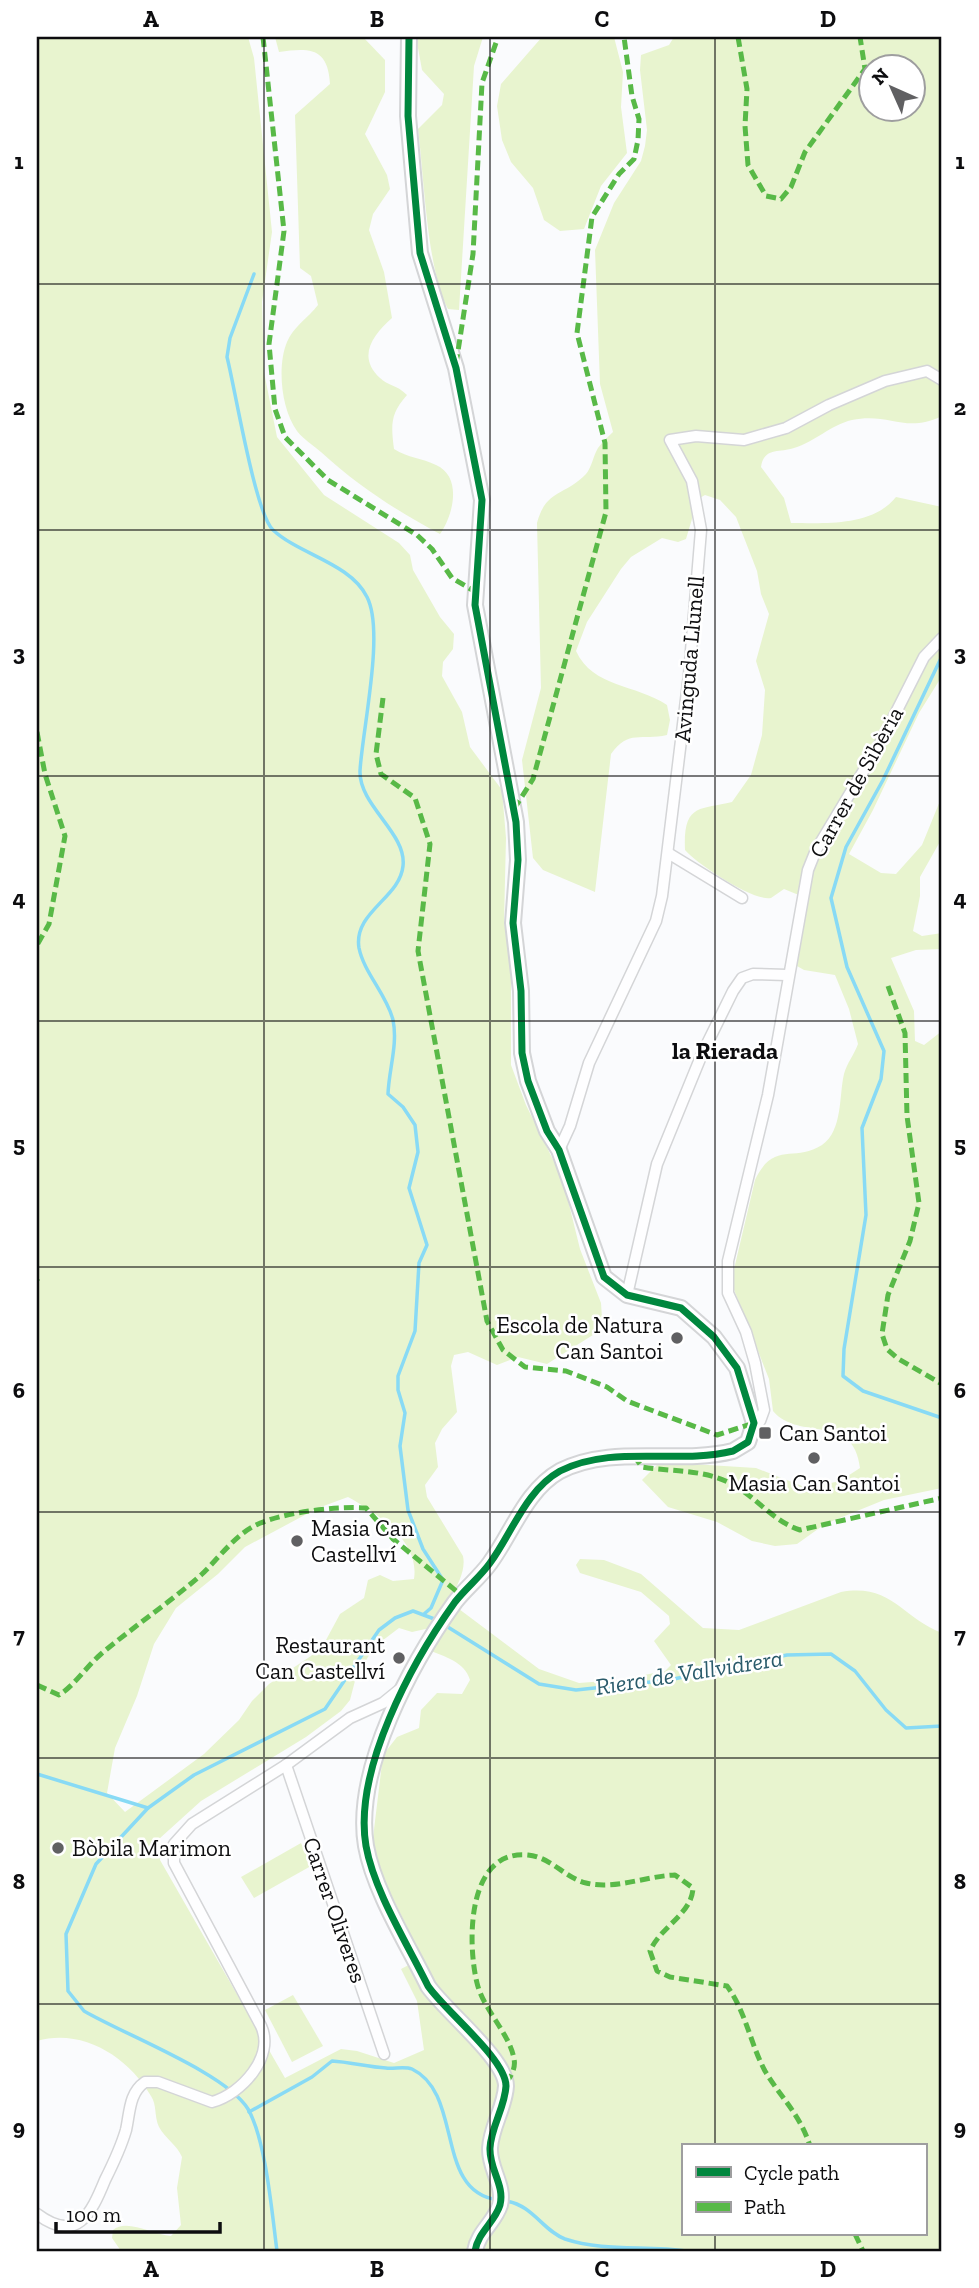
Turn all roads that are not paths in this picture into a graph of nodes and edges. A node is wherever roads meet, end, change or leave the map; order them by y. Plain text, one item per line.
1 (409, 37) edge
2 (942, 380) edge
3 (942, 638) edge
4 (668, 853) junction
5 (742, 898) dead end
6 (788, 975) junction
7 (559, 1150) junction
8 (627, 1295) junction
9 (754, 1423) junction
10 (404, 1684) junction
11 (375, 1707) junction
12 (361, 1712) junction
13 (390, 1718) junction
14 (286, 1765) junction
15 (384, 2054) dead end
16 (37, 2214) edge
17 (475, 2251) edge

1 - 7 street
2 - 4 street, Avinguda Llunell
3 - 6 street, Carrer de Sibèria
4 - 5 street
4 - 7 street, Avinguda Llunell
6 - 8 street
6 - 9 street, Carrer de Sibèria
7 - 8 street
8 - 9 street
9 - 10 street
10 - 11 street
10 - 13 street
11 - 12 street
11 - 13 street
12 - 13 street
12 - 14 street
13 - 17 street
14 - 15 street, Carrer Oliveres
14 - 16 street

